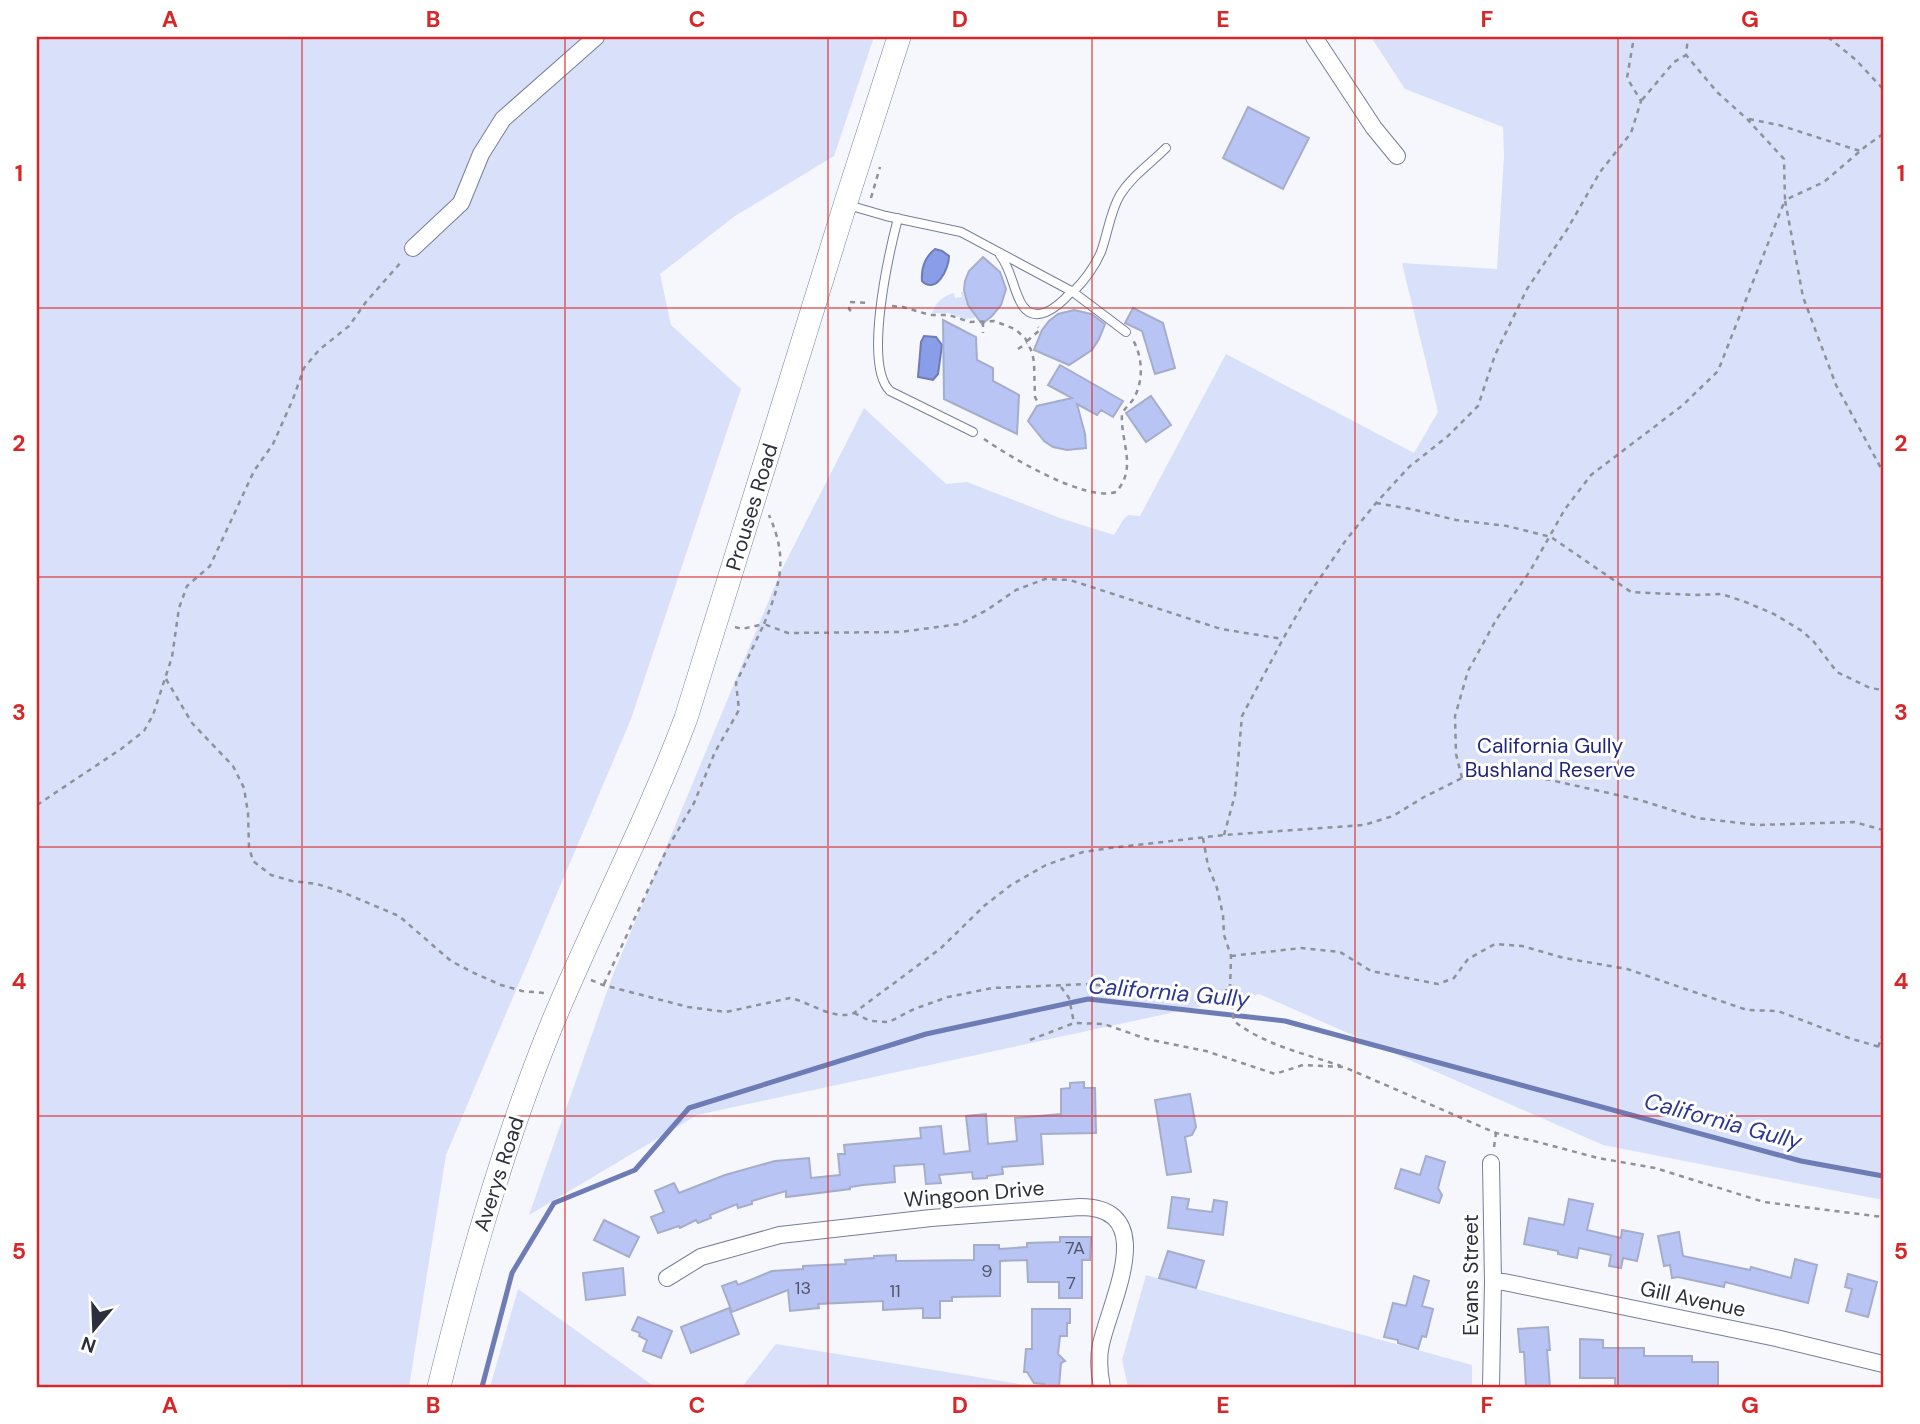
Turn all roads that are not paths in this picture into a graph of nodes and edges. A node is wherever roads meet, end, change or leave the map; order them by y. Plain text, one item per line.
1 (596, 37) edge
2 (899, 37) edge
3 (1314, 37) edge
4 (1166, 148) dead end
5 (1397, 156) dead end
6 (845, 205) junction
7 (898, 218) junction
8 (413, 248) road end
9 (995, 250) junction
10 (1072, 292) junction
11 (1126, 332) road end
12 (973, 432) road end
13 (576, 969) joint
14 (1491, 1163) dead end
15 (667, 1278) dead end
16 (1493, 1282) junction
17 (1883, 1364) edge
18 (439, 1387) edge
19 (1102, 1387) edge
20 (1491, 1387) edge

1 - 8 street
2 - 6 street, Prouses Road
3 - 5 street
4 - 10 lane
6 - 7 lane
6 - 13 street, Prouses Road
7 - 9 lane
7 - 12 lane
9 - 10 lane
9 - 10 lane
10 - 11 lane
13 - 18 street, Averys Road
14 - 16 street, Evans Street
15 - 19 street, Wingoon Drive
16 - 17 street, Gill Avenue
16 - 20 street, Evans Street

